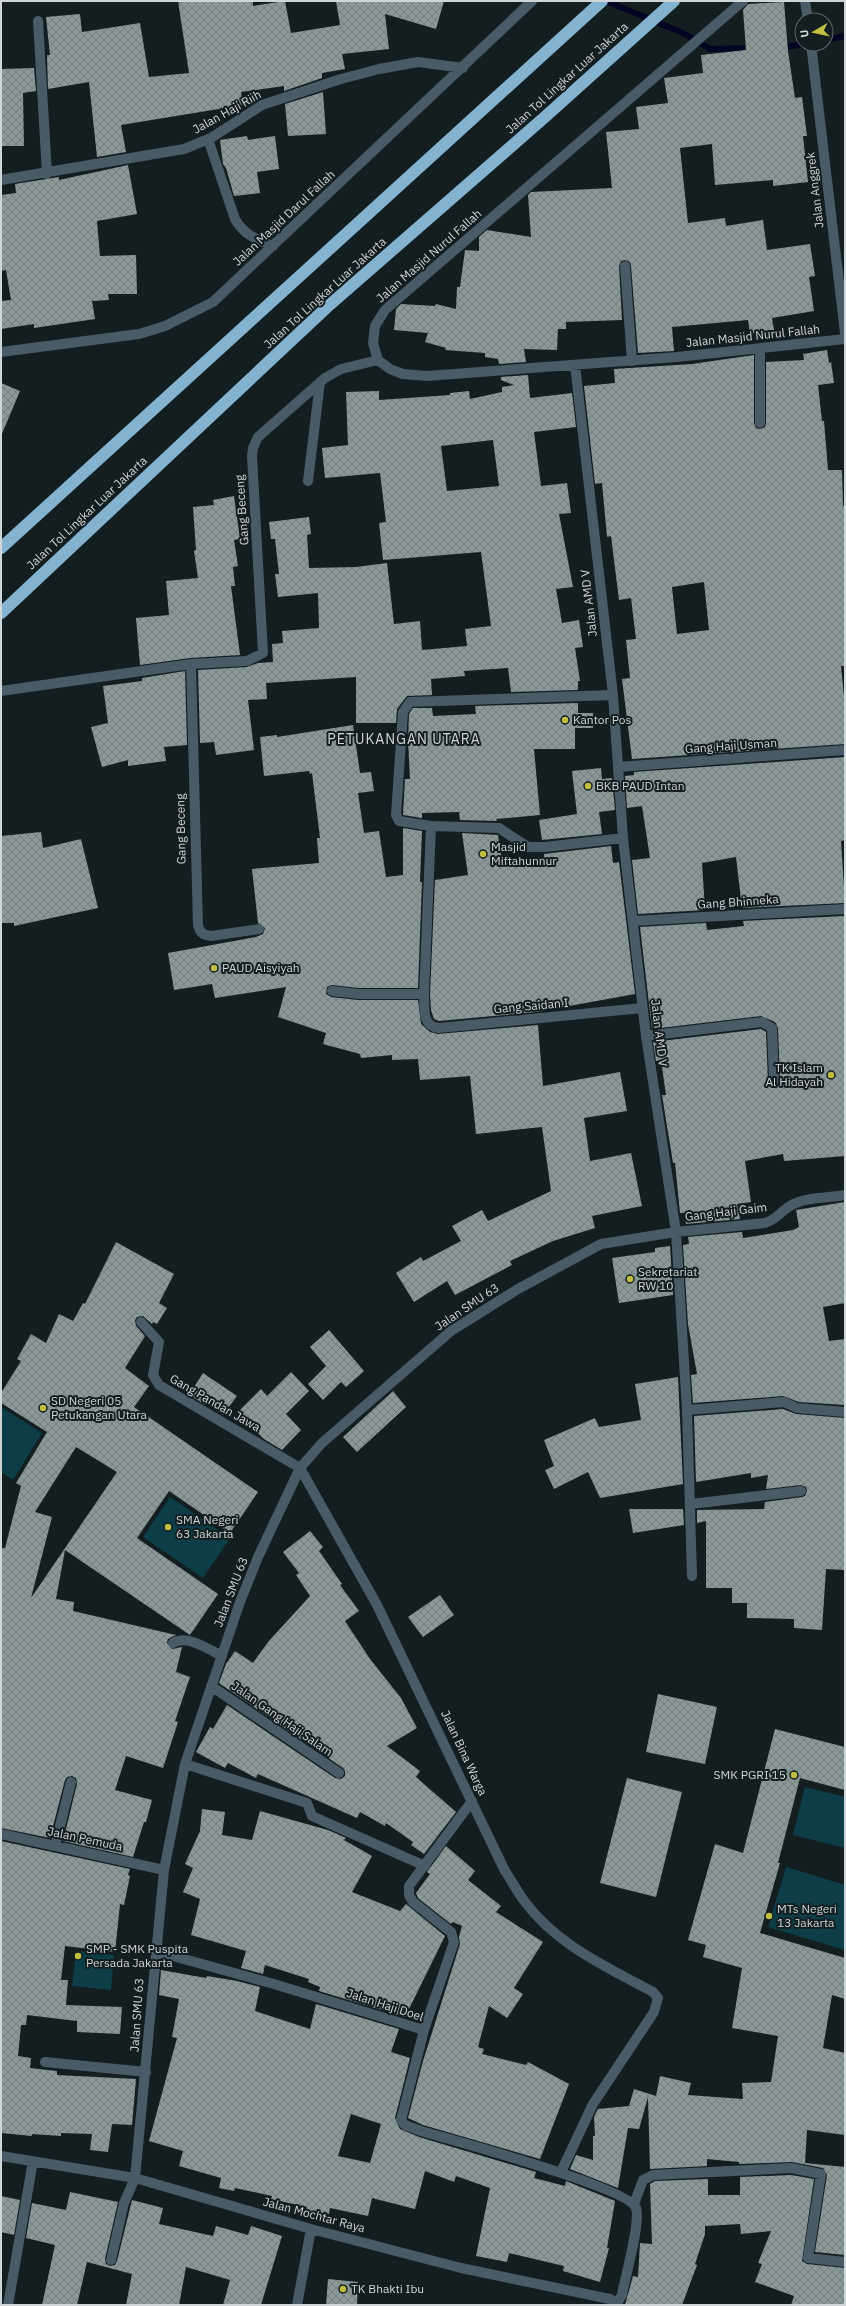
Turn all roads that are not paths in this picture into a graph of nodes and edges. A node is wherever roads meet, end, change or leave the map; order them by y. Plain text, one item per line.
1 (532, 1) edge
2 (602, 1) edge
3 (674, 1) edge
4 (742, 1) edge
5 (805, 1) edge
6 (807, 12) edge
7 (38, 21) dead end
8 (812, 52) edge
9 (463, 68) junction
10 (208, 139) junction
11 (47, 174) junction
12 (1, 180) edge
13 (273, 246) junction
14 (625, 266) dead end
15 (845, 334) edge
16 (845, 339) edge
17 (760, 348) junction
18 (1, 352) edge
19 (378, 360) junction
20 (632, 361) junction
21 (575, 365) junction
22 (320, 382) junction
23 (760, 423) dead end
24 (308, 481) dead end
25 (1, 548) edge
26 (1, 612) edge
27 (191, 664) junction
28 (1, 691) edge
29 (613, 695) junction
30 (845, 750) edge
31 (618, 767) junction
32 (430, 826) junction
33 (623, 838) junction
34 (845, 909) edge
35 (634, 921) junction
36 (259, 929) dead end
37 (332, 991) dead end
38 (424, 994) junction
39 (642, 1008) junction
40 (646, 1036) junction
41 (774, 1082) dead end
42 (845, 1195) edge
43 (676, 1232) junction
44 (141, 1322) dead end
45 (687, 1410) junction
46 (845, 1412) edge
47 (300, 1468) junction
48 (801, 1491) dead end
49 (691, 1504) junction
50 (692, 1576) dead end
51 (173, 1643) dead end
52 (222, 1656) junction
53 (211, 1686) junction
54 (185, 1764) junction
55 (339, 1773) dead end
56 (71, 1782) dead end
57 (472, 1801) junction
58 (1, 1834) edge
59 (55, 1846) junction
60 (425, 1866) junction
61 (164, 1870) junction
62 (155, 1951) junction
63 (424, 2030) junction
64 (45, 2062) dead end
65 (146, 2072) junction
66 (1, 2156) edge
67 (33, 2161) junction
68 (561, 2172) junction
69 (135, 2178) junction
70 (634, 2204) junction
71 (311, 2229) junction
72 (111, 2260) dead end
73 (845, 2262) edge
74 (618, 2304) edge
75 (8, 2305) edge
76 (296, 2305) edge

1 - 9 street, Jalan Masjid Darul Fallah
2 - 25 highway
3 - 26 highway, Jalan Tol Lingkar Luar Jakarta
4 - 19 street, Jalan Masjid Nurul Fallah
5 - 6 street
7 - 11 street
8 - 15 street, Jalan Anggrek
9 - 10 street, Jalan Haji Riih
9 - 13 street, Jalan Masjid Darul Fallah
10 - 11 street, Jalan Haji Riih
10 - 13 street
11 - 12 street, Jalan Haji Riih
13 - 18 street, Jalan Masjid Darul Fallah
14 - 20 street
16 - 17 street, Jalan Masjid Nurul Fallah
17 - 20 street, Jalan Masjid Nurul Fallah
17 - 23 street
19 - 21 street, Jalan Masjid Nurul Fallah
19 - 22 street, Gang Beceng
20 - 21 street, Jalan Masjid Nurul Fallah
21 - 29 street, Jalan AMD V
22 - 24 street
22 - 27 street, Gang Beceng
27 - 28 street, Gang Beceng
27 - 36 street, Gang Beceng
29 - 31 street, Jalan AMD V
29 - 32 street
30 - 31 street, Gang Haji Usman
31 - 33 street, Jalan AMD V
32 - 33 street
32 - 38 street
33 - 35 street, Jalan AMD V
34 - 35 street, Gang Bhinneka
35 - 39 street, Jalan AMD V
37 - 38 street
38 - 39 street, Gang Saidan I
39 - 40 street, Jalan AMD V
40 - 41 street
40 - 43 street, Jalan AMD V
42 - 43 street, Gang Haji Gaim
43 - 45 street, Jalan AMD V
43 - 47 street, Jalan SMU 63
44 - 47 street, Gang Pandan Jawa
45 - 46 street
45 - 49 street, Jalan AMD V
47 - 52 street, Jalan SMU 63
47 - 57 street, Jalan Bina Warga
48 - 49 street
49 - 50 street, Jalan AMD V
51 - 52 street
52 - 53 street, Jalan SMU 63
53 - 54 street, Jalan SMU 63
53 - 55 street, Jalan Gang Haji Salam
54 - 60 street
54 - 61 street, Jalan SMU 63
56 - 59 street
57 - 60 street
57 - 68 street, Jalan Bina Warga
58 - 59 street, Jalan Pemuda
59 - 61 street, Jalan Pemuda
60 - 63 street
61 - 62 street, Jalan SMU 63
62 - 63 street, Jalan Haji Doel
62 - 65 street, Jalan SMU 63
63 - 68 street, Jalan Haji Doel
64 - 65 street
65 - 69 street, Jalan SMU 63
66 - 67 street, Jalan Mochtar Raya
67 - 69 street, Jalan Mochtar Raya
67 - 75 street
68 - 70 street, Jalan Haji Doel
69 - 71 street, Jalan Mochtar Raya
69 - 72 street, Jalan SMU 63
70 - 73 street
70 - 74 street
71 - 74 street, Jalan Mochtar Raya
71 - 76 street

